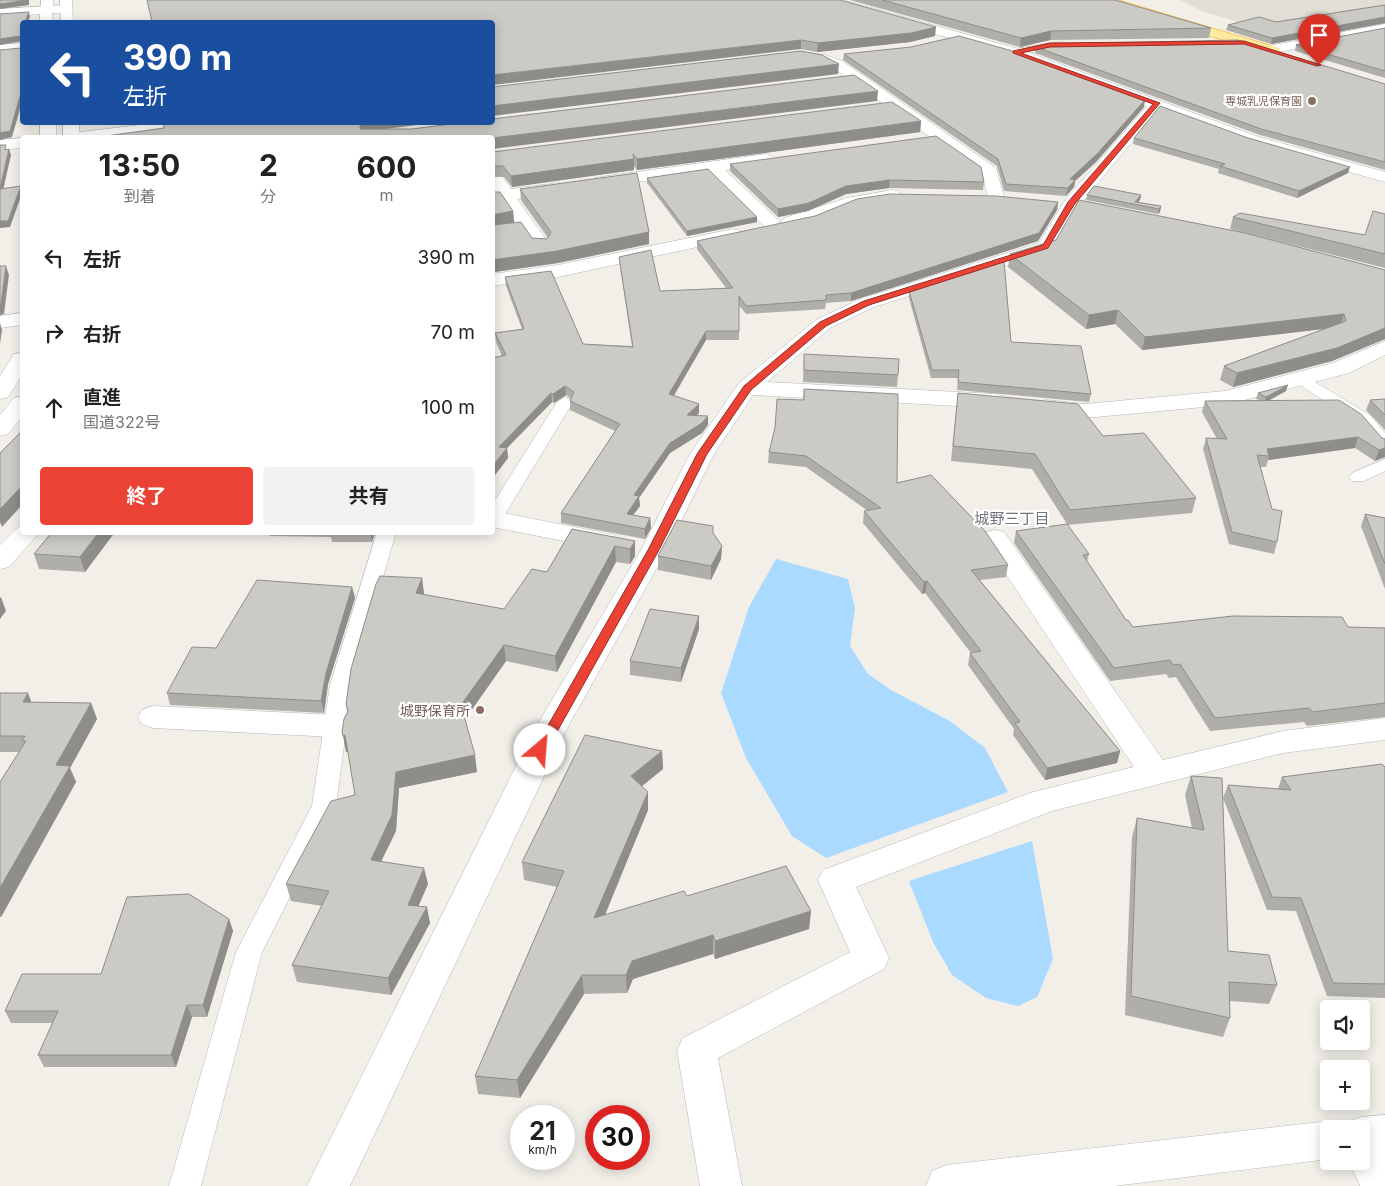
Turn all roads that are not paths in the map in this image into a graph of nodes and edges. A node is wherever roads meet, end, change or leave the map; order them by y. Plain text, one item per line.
1 (830, 0) edge
2 (1105, 0) edge
3 (66, 4) edge
4 (47, 11) edge
5 (0, 13) edge
6 (67, 20) edge
7 (1385, 28) edge
8 (960, 36) junction
9 (935, 42) edge
10 (1244, 42) junction
11 (1205, 43) edge
12 (1070, 45) edge
13 (20, 47) edge
14 (0, 49) edge
15 (1269, 50) junction
16 (1014, 52) junction
17 (847, 55) edge
18 (792, 56) edge
19 (820, 57) junction
20 (1296, 58) edge
21 (857, 78) junction
22 (838, 81) edge
23 (1157, 103) junction
24 (896, 105) junction
25 (876, 108) edge
26 (183, 125) edge
27 (98, 135) edge
28 (941, 136) junction
29 (913, 140) edge
30 (20, 143) edge
31 (0, 145) edge
32 (779, 158) edge
33 (712, 166) junction
34 (1385, 177) edge
35 (495, 184) edge
36 (908, 195) edge
37 (499, 196) edge
38 (976, 196) edge
39 (995, 197) junction
40 (1014, 198) edge
41 (773, 225) junction
42 (528, 227) junction
43 (510, 229) edge
44 (541, 245) edge
45 (495, 280) edge
46 (20, 319) edge
47 (0, 322) edge
48 (1385, 347) edge
49 (20, 362) edge
50 (1300, 378) junction
51 (747, 388) junction
52 (0, 392) edge
53 (565, 402) dead end
54 (20, 405) edge
55 (0, 430) edge
56 (1385, 444) edge
57 (1385, 464) edge
58 (1358, 477) dead end
59 (495, 516) edge
60 (495, 519) edge
61 (24, 535) edge
62 (386, 535) edge
63 (994, 538) dead end
64 (654, 550) junction
65 (0, 561) edge
66 (153, 717) dead end
67 (335, 726) junction
68 (1385, 729) edge
69 (1155, 774) junction
70 (1385, 1134) edge
71 (1370, 1135) edge
72 (1320, 1141) edge
73 (1370, 1160) edge
74 (185, 1186) edge
75 (328, 1186) edge
76 (721, 1186) edge
77 (947, 1186) edge
78 (1382, 1186) edge

1 - 8 street
2 - 10 highway
3 - 4 street
3 - 6 street
4 - 5 street
7 - 15 street
8 - 9 street
8 - 16 street
10 - 11 lane
10 - 15 highway
12 - 16 lane
13 - 14 street
15 - 20 highway
16 - 23 street
17 - 19 street
18 - 19 street
19 - 21 street
21 - 22 street
21 - 24 street
23 - 34 street
23 - 51 street
24 - 25 street
24 - 28 street
26 - 27 street
28 - 29 street
28 - 39 street
30 - 31 street
32 - 33 street
33 - 37 street
33 - 41 street
35 - 37 street
36 - 41 street
37 - 42 street
38 - 39 street
39 - 40 street
41 - 45 street
42 - 43 lane
42 - 44 street
46 - 47 street
48 - 50 street
49 - 52 street
50 - 51 street
50 - 56 lane
51 - 64 street
53 - 59 lane
54 - 55 street
57 - 58 lane
60 - 64 street
61 - 65 street
62 - 67 lane
63 - 69 street
64 - 75 street
66 - 67 street
67 - 74 lane
68 - 69 street
69 - 76 street
70 - 71 street
72 - 77 street
73 - 78 street

